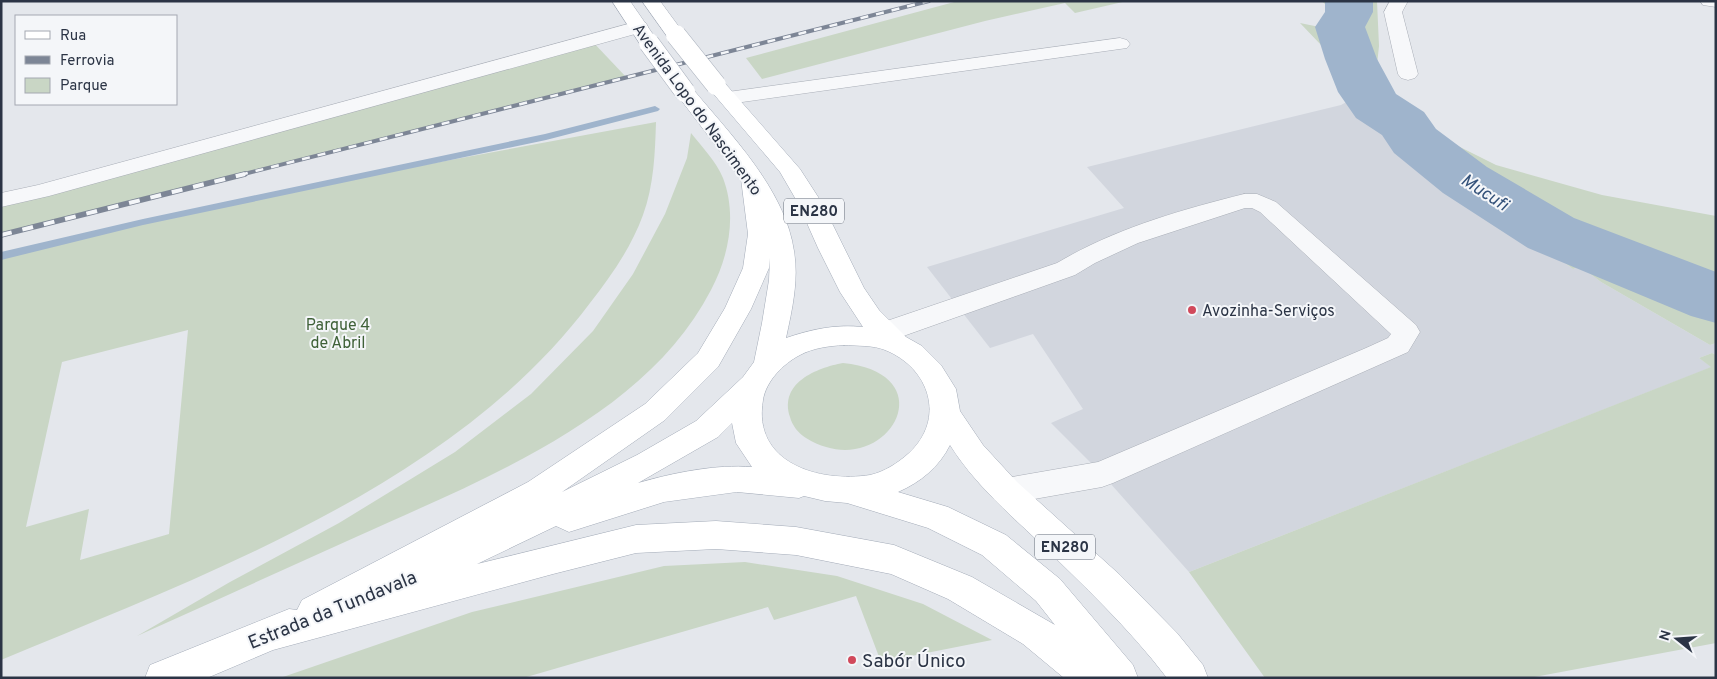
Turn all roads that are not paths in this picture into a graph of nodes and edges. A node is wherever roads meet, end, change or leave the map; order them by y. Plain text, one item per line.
1 (621, 1) edge
2 (1399, 1) edge
3 (1709, 1) edge
4 (653, 2) edge
5 (1716, 2) edge
6 (644, 35) junction
7 (1120, 44) dead end
8 (1408, 74) dead end
9 (722, 91) junction
10 (752, 179) junction
11 (1, 200) edge
12 (892, 338) junction
13 (759, 375) junction
14 (945, 412) junction
15 (813, 487) junction
16 (847, 490) junction
17 (1006, 491) junction
18 (501, 538) junction
19 (273, 632) junction
20 (163, 678) edge
21 (1092, 678) edge
22 (1120, 678) edge
23 (1190, 678) edge

1 - 6 main road, Avenida Lopo do Nascimento / EN280
2 - 8 street
3 - 5 street
4 - 9 main road, Avenida Lopo do Nascimento / EN280, bridge
6 - 10 main road, Avenida Lopo do Nascimento / EN280, bridge
6 - 11 street
7 - 9 street
9 - 12 main road, Avenida Lopo do Nascimento / EN280
10 - 13 main road, Avenida Lopo do Nascimento / EN280
10 - 19 main road
12 - 13 main road, Estrada da Tundavala
12 - 14 main road
12 - 17 street
13 - 15 main road, Avenida Lopo do Nascimento
13 - 18 main road, Estrada da Tundavala
14 - 16 main road
14 - 17 main road, EN280
15 - 16 main road, Estrada da Tundavala
15 - 18 main road, Estrada da Tundavala
16 - 22 main road, EN280
17 - 23 main road, EN280
18 - 19 main road, Estrada da Tundavala
19 - 20 main road, Estrada da Tundavala
19 - 21 main road

